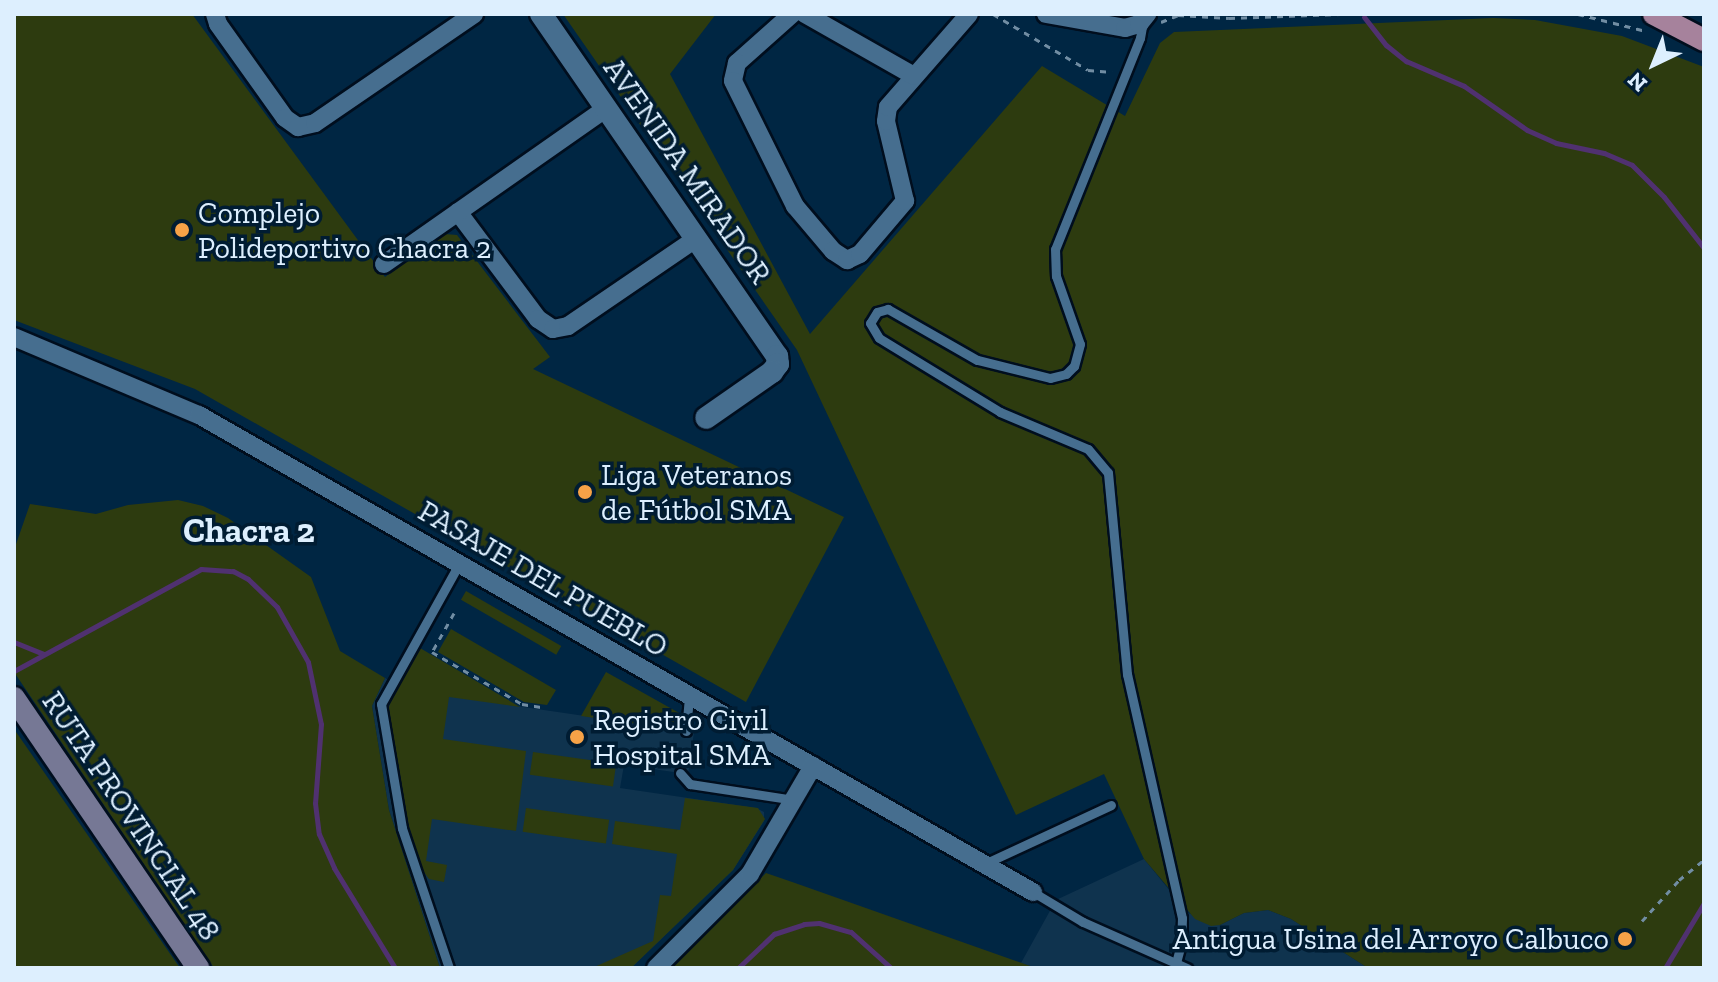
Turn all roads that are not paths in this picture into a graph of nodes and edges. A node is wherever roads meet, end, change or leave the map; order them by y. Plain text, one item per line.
1 (215, 14) edge
2 (474, 14) edge
3 (541, 14) edge
4 (792, 14) edge
5 (805, 14) edge
6 (969, 14) edge
7 (1046, 14) edge
8 (1685, 14) edge
9 (1149, 21) edge
10 (1654, 24) edge
11 (1704, 24) edge
12 (1704, 40) edge
13 (914, 76) junction
14 (607, 108) junction
15 (458, 212) junction
16 (697, 238) junction
17 (384, 264) dead end
18 (14, 337) edge
19 (706, 418) dead end
20 (459, 564) junction
21 (689, 695) junction
22 (14, 698) edge
23 (686, 731) dead end
24 (813, 766) junction
25 (680, 773) dead end
26 (794, 800) junction
27 (1111, 805) dead end
28 (984, 864) junction
29 (1033, 892) joint
30 (1176, 963) junction
31 (198, 968) edge
32 (449, 968) edge
33 (656, 968) edge
34 (1187, 968) edge

1 - 2 street
3 - 14 street, AVENIDA MIRADOR
4 - 13 street
5 - 13 street
6 - 13 street
7 - 9 street
8 - 11 main road
9 - 30 lane
10 - 12 main road
14 - 15 street
14 - 16 street, AVENIDA MIRADOR
15 - 16 street
15 - 17 street
16 - 19 street, AVENIDA MIRADOR
18 - 20 street, PASAJE DEL PUEBLO
20 - 21 street, PASAJE DEL PUEBLO
20 - 32 lane
21 - 23 lane
21 - 24 street, PASAJE DEL PUEBLO
22 - 31 main road, RUTA PROVINCIAL 48
24 - 26 street
24 - 28 street, PASAJE DEL PUEBLO
25 - 26 lane
26 - 33 street
27 - 28 lane
28 - 29 street, PASAJE DEL PUEBLO
29 - 30 lane
30 - 34 lane

